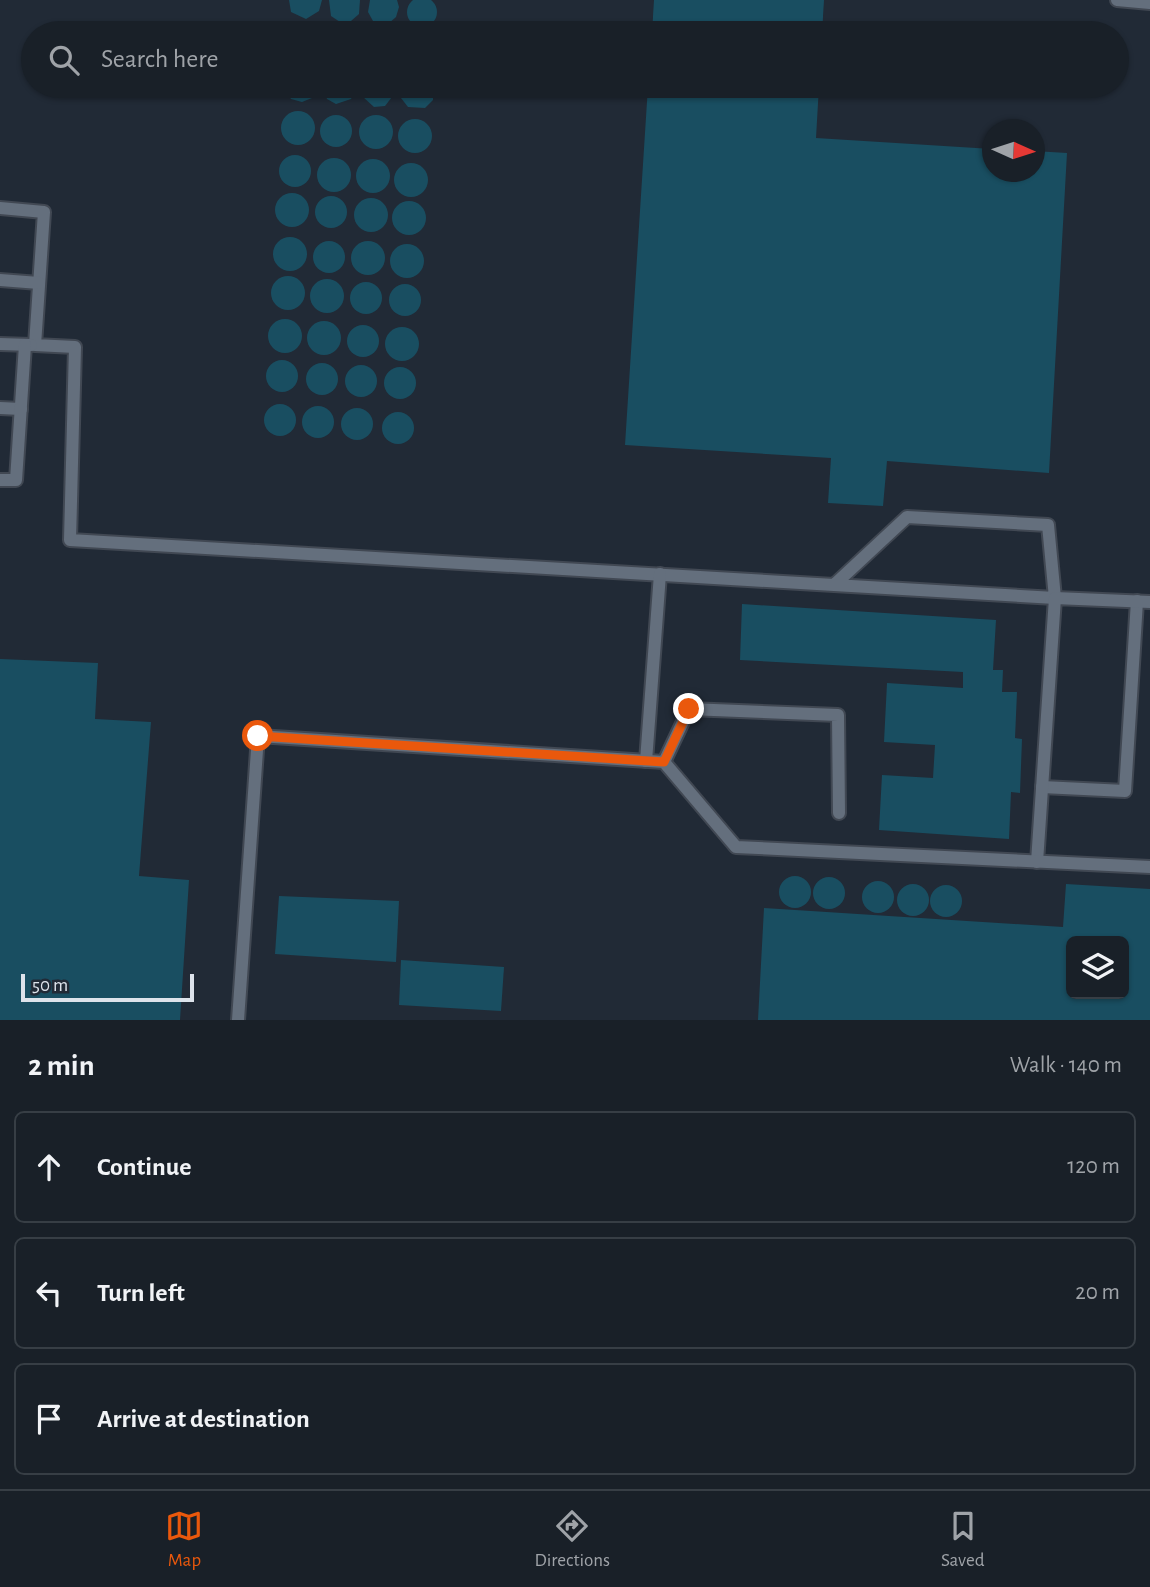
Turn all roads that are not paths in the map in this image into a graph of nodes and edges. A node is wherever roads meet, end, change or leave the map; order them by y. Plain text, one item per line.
1 (1117, 0) edge
2 (1150, 3) edge
3 (0, 208) edge
4 (0, 280) edge
5 (39, 283) junction
6 (0, 344) edge
7 (30, 345) junction
8 (0, 408) edge
9 (21, 409) junction
10 (0, 480) edge
11 (660, 574) junction
12 (834, 585) junction
13 (1055, 598) junction
14 (1144, 601) edge
15 (646, 761) junction
16 (664, 762) junction
17 (1042, 787) junction
18 (839, 813) dead end
19 (1037, 862) junction
20 (1150, 867) edge
21 (238, 1020) edge

1 - 2 lane
3 - 5 lane
4 - 5 lane
5 - 7 lane
6 - 7 lane
7 - 9 lane
7 - 11 lane
8 - 9 lane
9 - 10 lane
11 - 12 lane
11 - 15 lane
12 - 13 lane
12 - 13 lane
13 - 14 lane
13 - 17 lane
14 - 17 lane
15 - 16 lane
15 - 21 lane
16 - 18 lane
16 - 19 lane
17 - 19 lane
19 - 20 lane

